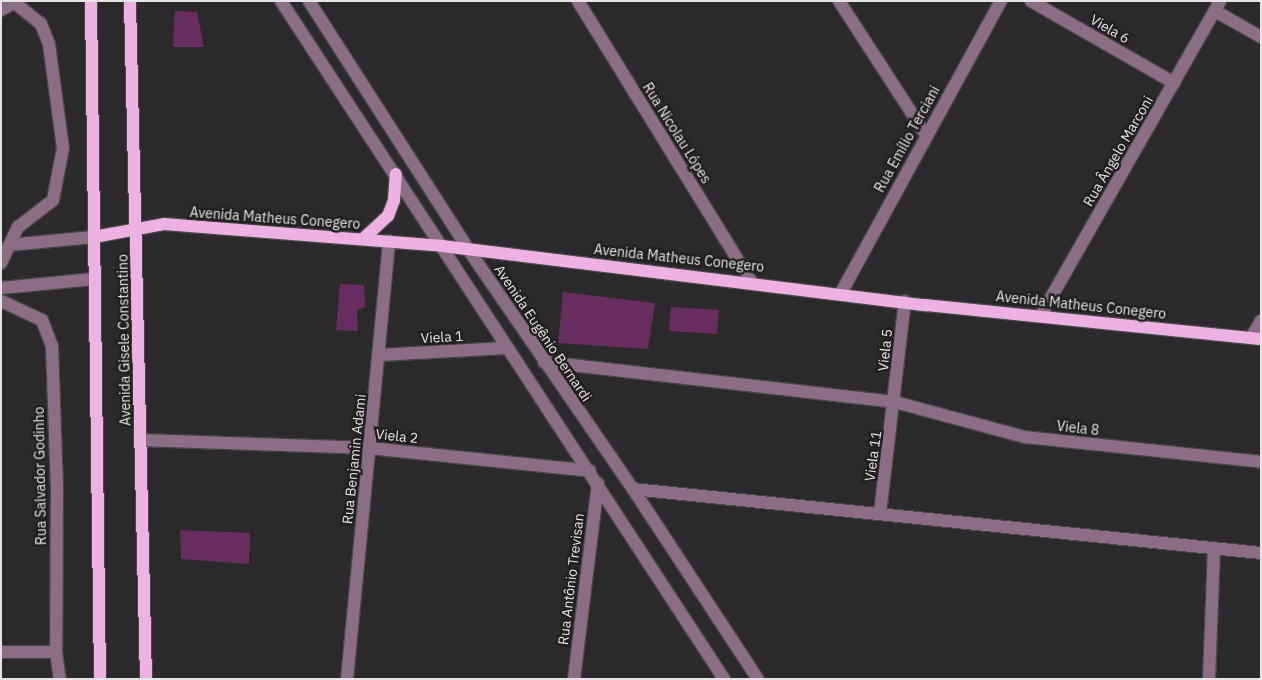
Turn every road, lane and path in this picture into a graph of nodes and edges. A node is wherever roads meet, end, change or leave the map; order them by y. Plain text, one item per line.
1 (91, 1) edge
2 (130, 1) edge
3 (281, 1) edge
4 (309, 1) edge
5 (578, 1) edge
6 (839, 1) edge
7 (1001, 1) edge
8 (1031, 1) edge
9 (16, 2) edge
10 (1218, 6) edge
11 (1, 10) edge
12 (1261, 37) edge
13 (1174, 83) junction
14 (926, 134) junction
15 (396, 174) junction
16 (137, 229) junction
17 (94, 237) junction
18 (363, 239) junction
19 (389, 241) junction
20 (9, 245) junction
21 (442, 246) junction
22 (468, 249) junction
23 (1, 263) edge
24 (94, 279) junction
25 (751, 282) junction
26 (1, 288) edge
27 (841, 293) junction
28 (1, 301) edge
29 (905, 301) junction
30 (1041, 315) junction
31 (1261, 321) edge
32 (1256, 338) edge
33 (506, 348) junction
34 (380, 355) junction
35 (544, 362) junction
36 (895, 402) junction
37 (141, 440) junction
38 (369, 448) junction
39 (1261, 462) edge
40 (590, 471) junction
41 (598, 483) junction
42 (633, 489) junction
43 (880, 513) junction
44 (1214, 548) junction
45 (1261, 553) edge
46 (1, 652) edge
47 (56, 652) junction
48 (60, 679) edge
49 (100, 679) edge
50 (146, 679) edge
51 (347, 679) edge
52 (574, 679) edge
53 (724, 679) edge
54 (758, 679) edge
55 (1209, 679) edge

1 - 17 main road, Avenida Gisele Constantino
2 - 16 main road, Avenida Gisele Constantino
3 - 15 street
4 - 22 street, Avenida Eugênio Bernardi
5 - 25 street, Rua Nicolau Lópes
6 - 14 street
7 - 14 street, Rua Emílio Terciani
8 - 13 street, Viela 6
9 - 11 street
9 - 20 street
10 - 12 street
10 - 13 street, Rua Ângelo Marconi
13 - 30 street, Rua Ângelo Marconi
14 - 27 street, Rua Emílio Terciani
15 - 18 main road
15 - 21 street
16 - 17 main road, Avenida Matheus Conegero
16 - 18 main road, Avenida Matheus Conegero
16 - 37 main road, Avenida Gisele Constantino
17 - 20 street
17 - 24 main road, Avenida Gisele Constantino
18 - 19 main road, Avenida Matheus Conegero
19 - 21 main road, Avenida Matheus Conegero
19 - 34 street, Rua Benjamin Adami
20 - 23 street
21 - 22 main road, Avenida Matheus Conegero
21 - 33 street
22 - 25 main road, Avenida Matheus Conegero
22 - 35 street, Avenida Eugênio Bernardi
24 - 26 street
24 - 49 main road, Avenida Gisele Constantino
25 - 27 main road, Avenida Matheus Conegero
27 - 29 main road, Avenida Matheus Conegero
28 - 47 street, Rua Salvador Godinho
29 - 30 main road, Avenida Matheus Conegero
29 - 36 street, Viela 5
30 - 32 main road, Avenida Matheus Conegero
31 - 32 street
33 - 34 street, Viela 1
33 - 40 street
34 - 38 street, Rua Benjamin Adami
35 - 36 street, Viela 8
35 - 42 street, Avenida Eugênio Bernardi
36 - 39 street, Viela 8
36 - 43 street, Viela 11
37 - 38 street, Viela 2
37 - 50 main road, Avenida Gisele Constantino
38 - 40 street, Viela 2
38 - 51 street, Rua Benjamin Adami
40 - 41 street
41 - 52 street, Rua Antônio Trevisan
41 - 53 street
42 - 43 street
42 - 54 street, Avenida Eugênio Bernardi
43 - 44 street
44 - 45 street
44 - 55 street
46 - 47 street
47 - 48 street, Rua Salvador Godinho

